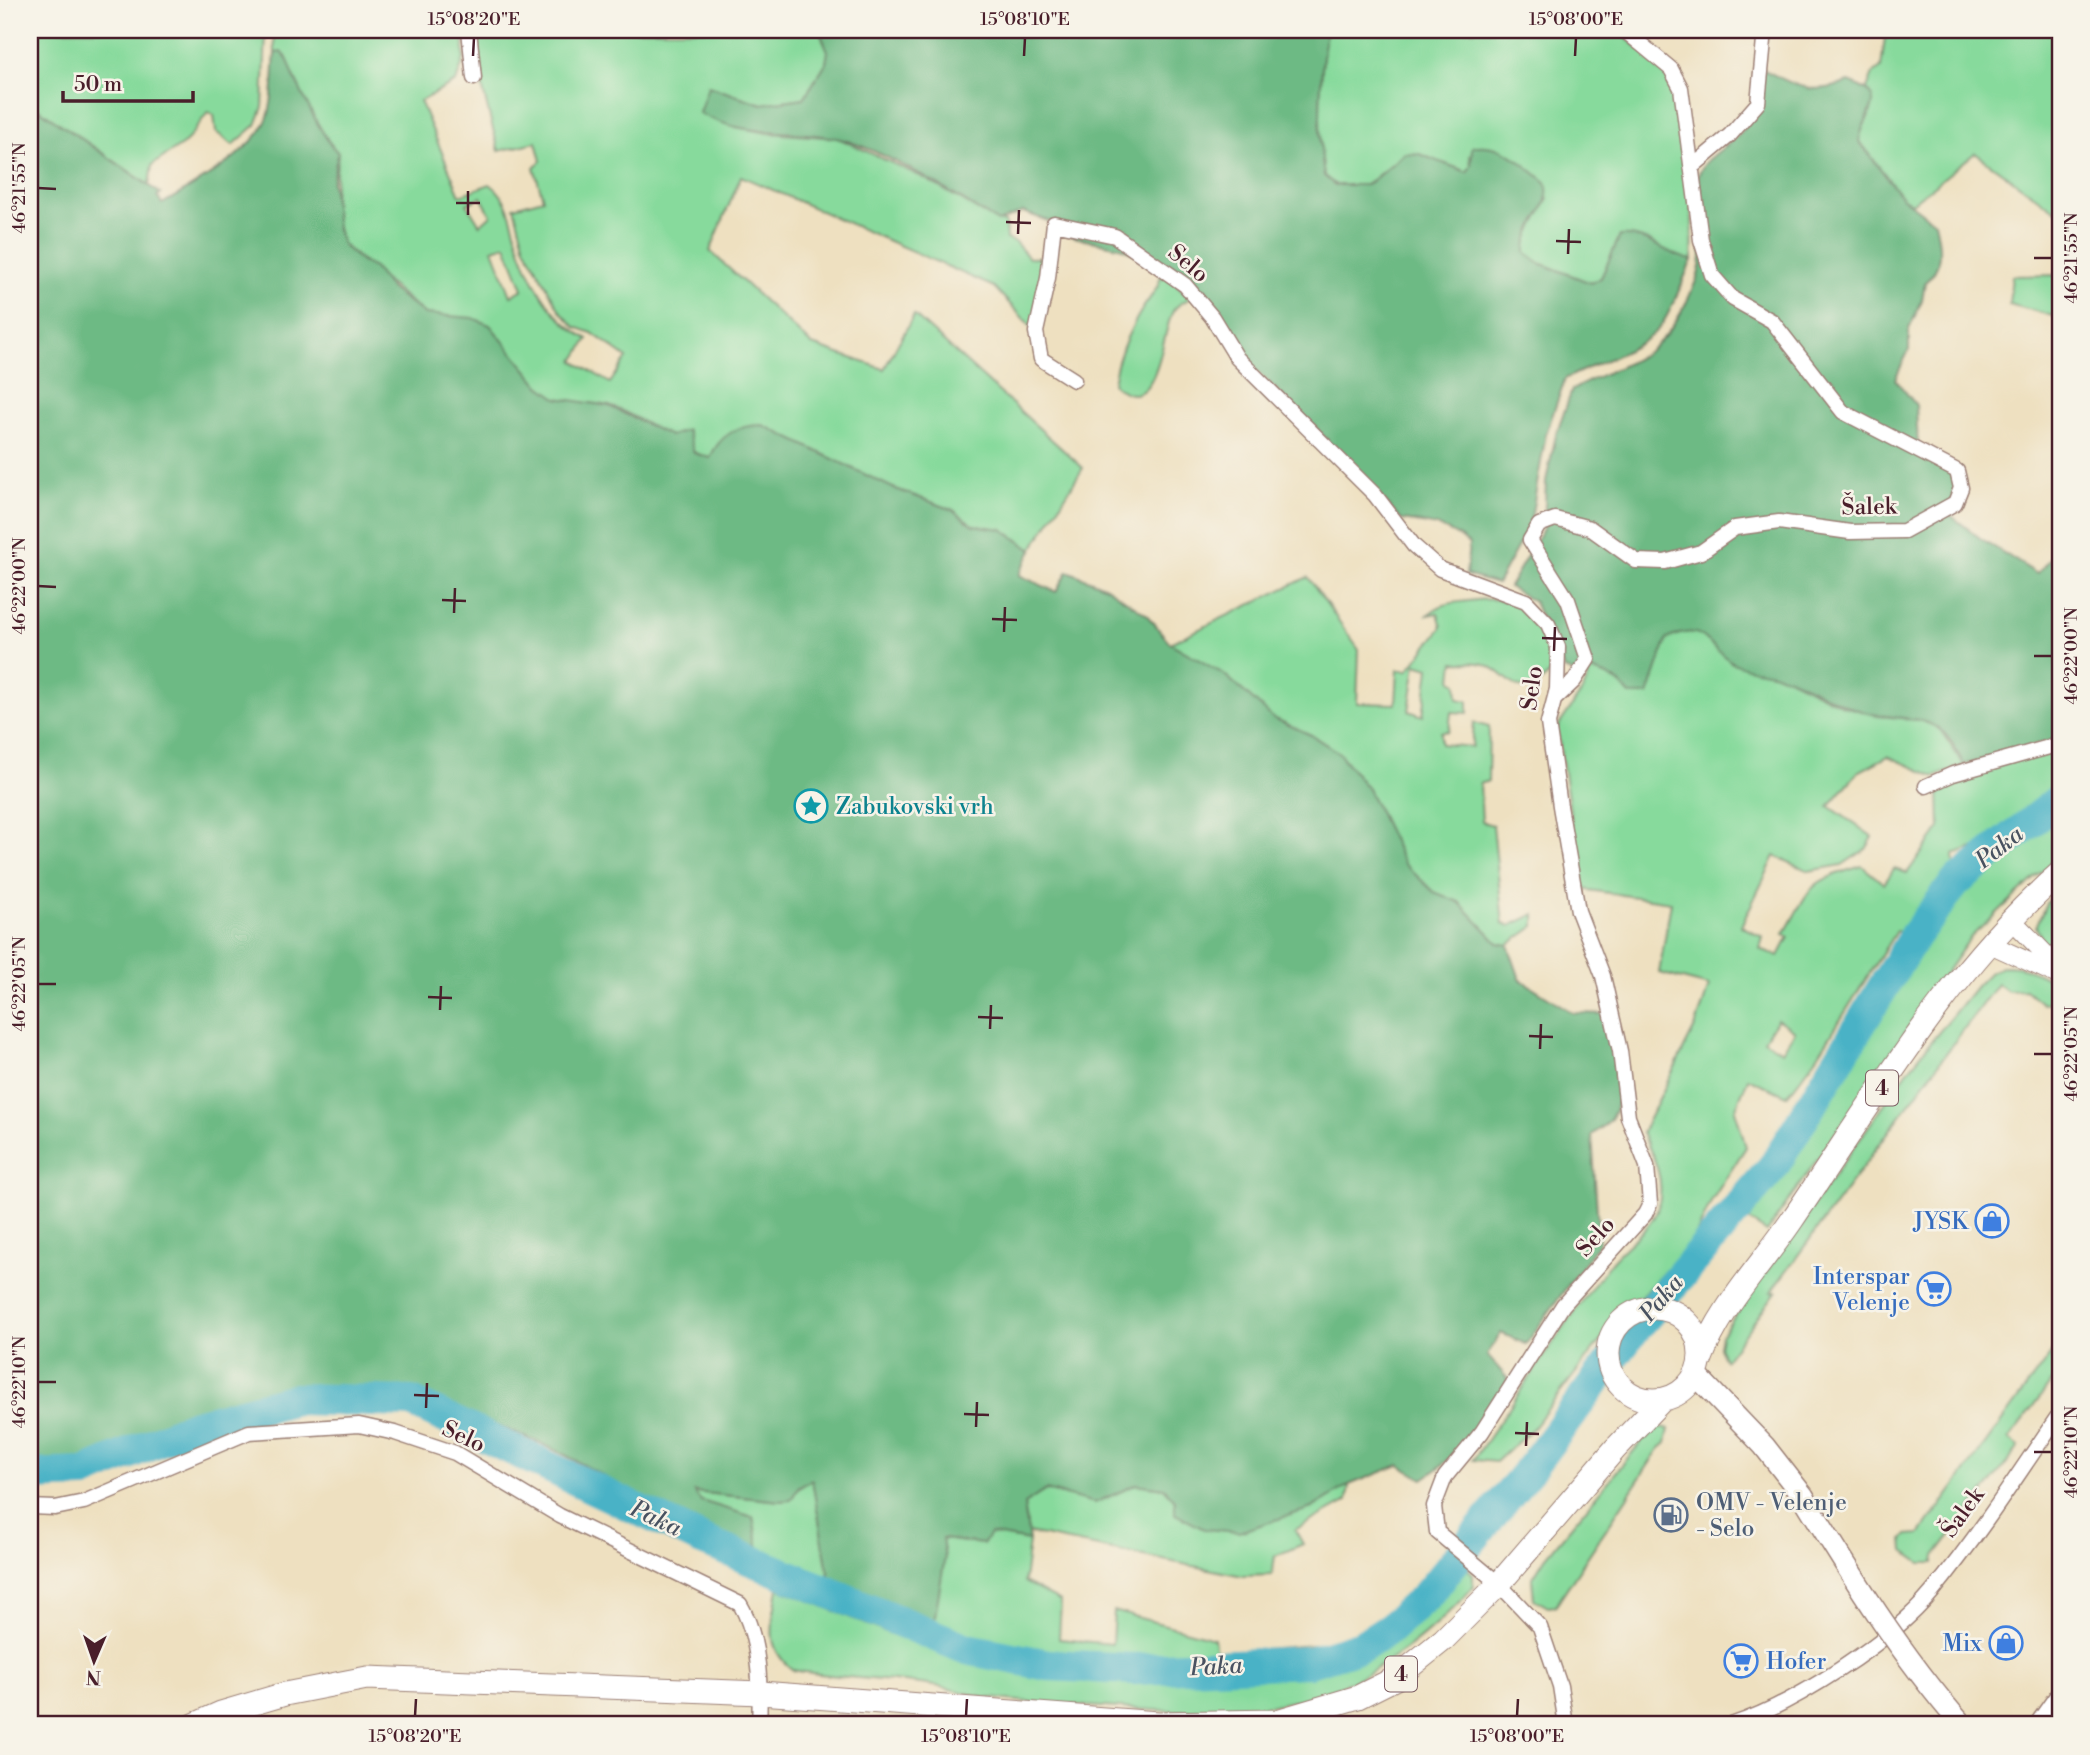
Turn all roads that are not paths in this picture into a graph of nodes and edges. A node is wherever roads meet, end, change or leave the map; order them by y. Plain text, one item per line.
1 (469, 30) edge
2 (1624, 30) edge
3 (1765, 30) edge
4 (474, 78) dead end
5 (1692, 167) junction
6 (1074, 380) dead end
7 (1554, 700) junction
8 (2060, 744) edge
9 (1926, 786) dead end
10 (2060, 873) edge
11 (2013, 920) junction
12 (1990, 944) junction
13 (2060, 969) edge
14 (2060, 976) edge
15 (1720, 1316) junction
16 (1696, 1333) junction
17 (1698, 1368) junction
18 (1625, 1389) junction
19 (1662, 1400) junction
20 (2060, 1413) edge
21 (1623, 1440) junction
22 (30, 1507) edge
23 (1499, 1584) junction
24 (2060, 1691) edge
25 (761, 1693) junction
26 (194, 1725) edge
27 (759, 1725) edge
28 (1566, 1725) edge
29 (1731, 1725) edge
30 (1962, 1725) edge
31 (2036, 1725) edge

1 - 4 street
2 - 5 street, Šalek
3 - 5 street
5 - 7 street, Šalek
6 - 7 street, Selo
7 - 23 street, Selo
8 - 9 street
10 - 11 main road, 4
11 - 12 main road, 4
11 - 13 street
12 - 14 street
12 - 15 main road, 4
15 - 16 main road, 4
15 - 17 main road, 4
16 - 17 main road
16 - 18 main road, 4
17 - 19 main road, 4
17 - 30 main road, bridge
18 - 19 main road
18 - 21 main road, 4
19 - 21 main road, 4
20 - 29 street, Šalek
21 - 23 main road, 4
22 - 25 street, Selo
23 - 25 main road, 4
23 - 28 street
24 - 31 street
25 - 26 main road, 4
25 - 27 street, Selo

